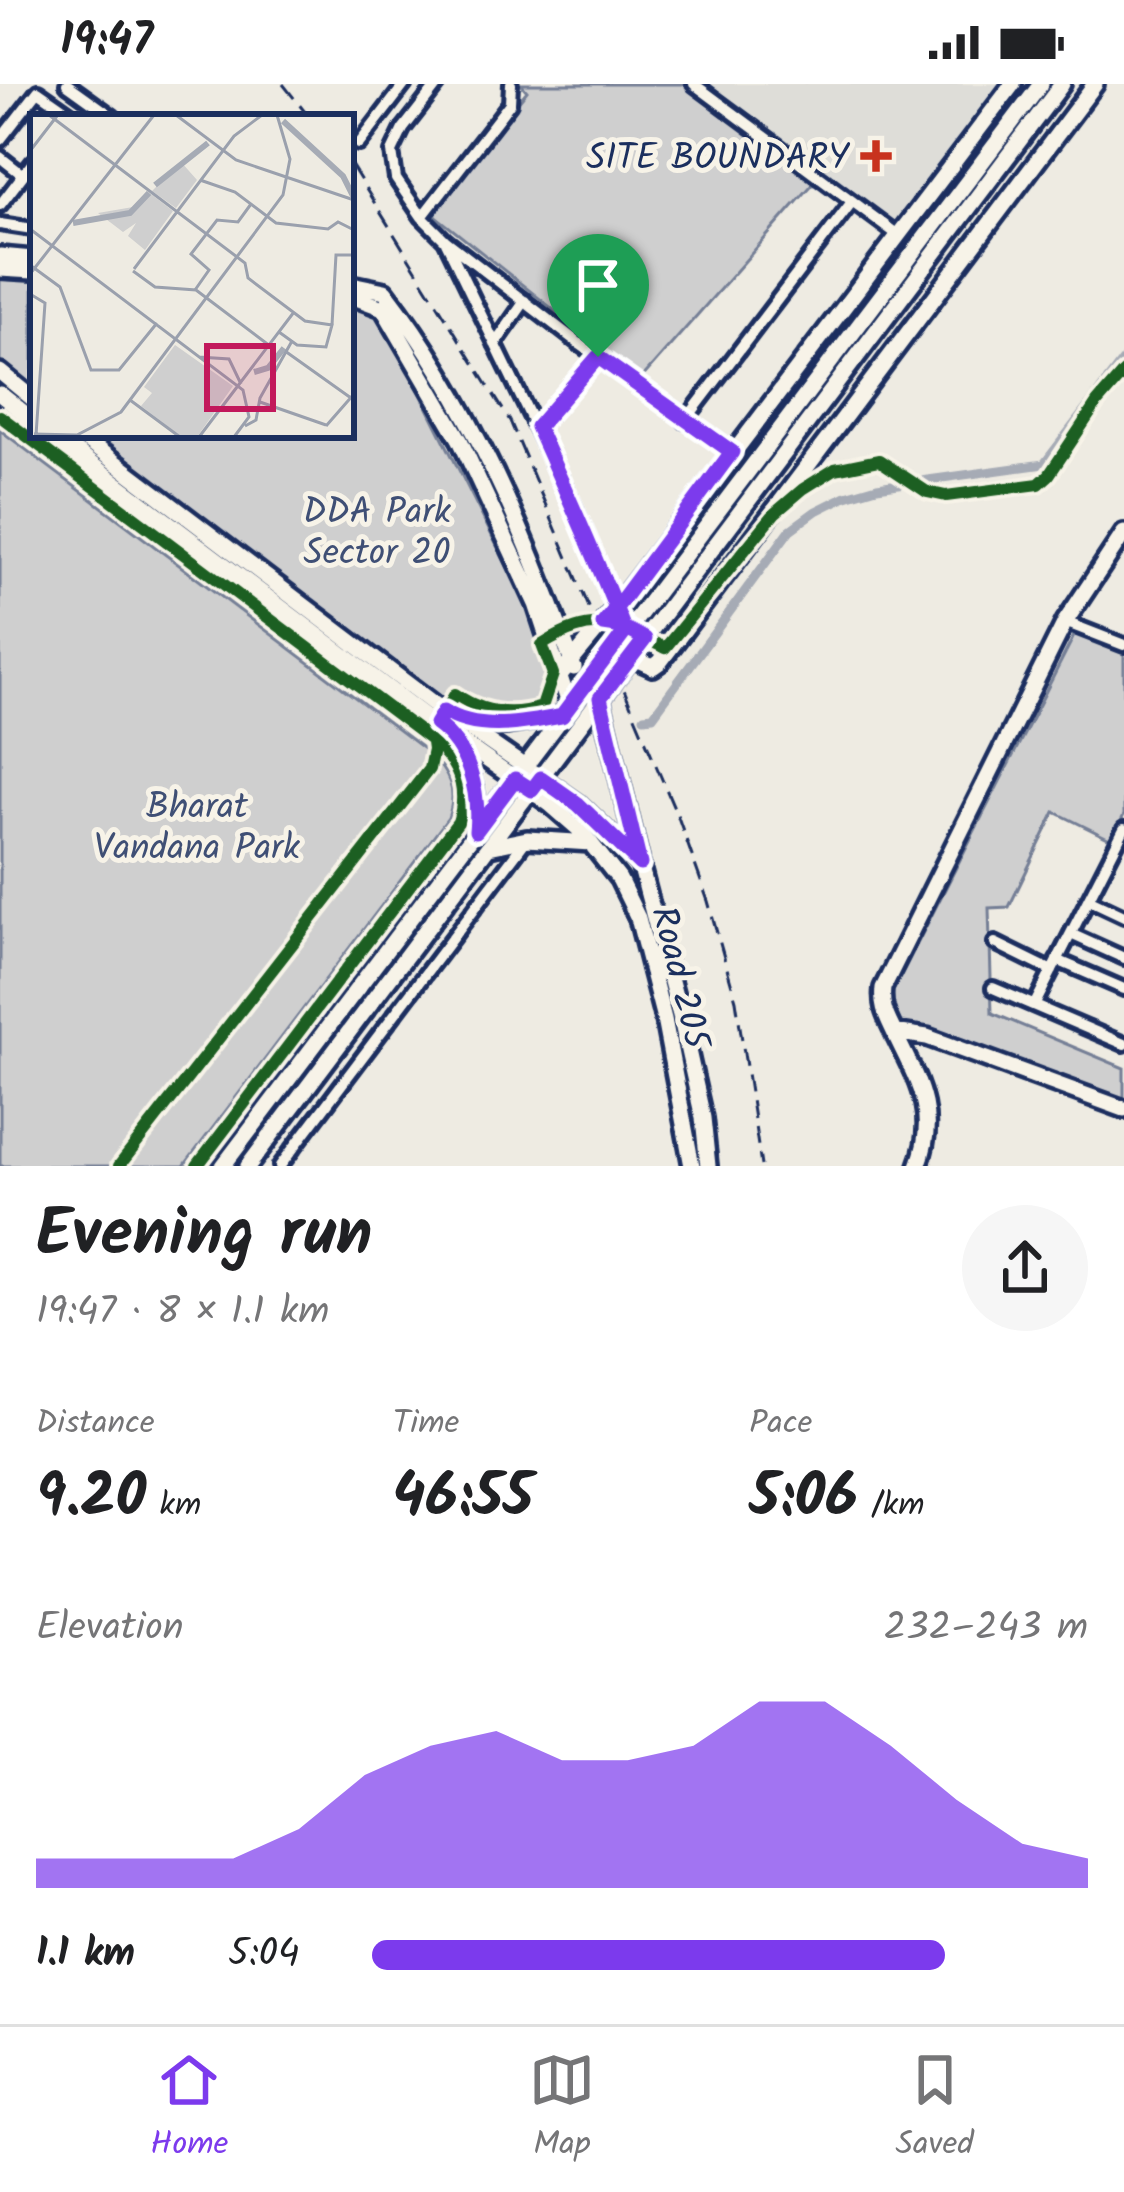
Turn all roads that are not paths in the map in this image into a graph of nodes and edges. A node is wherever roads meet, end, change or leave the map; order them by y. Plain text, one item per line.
1 (67, 84) edge
2 (405, 84) edge
3 (438, 84) edge
4 (511, 84) edge
5 (694, 84) edge
6 (1012, 84) edge
7 (1041, 84) edge
8 (1062, 84) edge
9 (1095, 84) edge
10 (85, 97) junction
11 (69, 114) edge
12 (71, 114) edge
13 (109, 114) edge
14 (0, 140) edge
15 (359, 144) dead end
16 (0, 157) edge
17 (30, 166) edge
18 (23, 175) junction
19 (851, 203) junction
20 (0, 205) edge
21 (422, 217) junction
22 (0, 224) edge
23 (956, 225) junction
24 (30, 229) edge
25 (898, 235) junction
26 (446, 242) junction
27 (979, 242) junction
28 (0, 256) edge
29 (30, 259) edge
30 (0, 269) edge
31 (30, 271) edge
32 (354, 285) edge
33 (354, 297) edge
34 (525, 301) junction
35 (818, 340) junction
36 (495, 344) junction
37 (838, 352) junction
38 (598, 357) junction
39 (0, 372) edge
40 (0, 394) edge
41 (30, 397) edge
42 (0, 416) edge
43 (30, 418) edge
44 (686, 421) junction
45 (537, 427) junction
46 (56, 438) edge
47 (83, 438) edge
48 (732, 452) junction
49 (1124, 532) edge
50 (616, 608) junction
51 (1064, 622) junction
52 (625, 632) junction
53 (1124, 645) edge
54 (631, 657) junction
55 (567, 669) junction
56 (581, 688) junction
57 (600, 698) junction
58 (566, 711) junction
59 (453, 726) junction
60 (578, 730) junction
61 (519, 773) junction
62 (536, 784) junction
63 (1124, 830) edge
64 (476, 831) junction
65 (527, 839) junction
66 (591, 843) junction
67 (1121, 846) edge
68 (489, 847) junction
69 (640, 864) junction
70 (1090, 900) junction
71 (1124, 916) edge
72 (1073, 935) junction
73 (994, 943) dead end
74 (1124, 958) edge
75 (1054, 966) junction
76 (993, 988) dead end
77 (1124, 989) edge
78 (1035, 1004) junction
79 (894, 1032) junction
80 (1124, 1044) edge
81 (1124, 1109) edge
82 (197, 1166) edge
83 (223, 1166) edge
84 (248, 1166) edge
85 (280, 1166) edge
86 (692, 1166) edge
87 (708, 1166) edge
88 (918, 1166) edge

1 - 10 street
2 - 15 street
3 - 21 street
4 - 21 street
5 - 19 street
6 - 25 street
7 - 37 street
8 - 23 street
9 - 27 street
10 - 12 street
10 - 13 street
11 - 14 street
16 - 18 street
17 - 18 street
18 - 20 street
19 - 25 street
19 - 44 street
21 - 26 street
22 - 24 street
23 - 27 street
23 - 54 street
25 - 35 street
26 - 34 street
26 - 36 street
27 - 54 street
28 - 29 street
30 - 31 street
32 - 55 street
33 - 55 street
34 - 36 street
34 - 38 street
35 - 37 street
35 - 48 street
36 - 45 street
37 - 52 street
38 - 44 street
38 - 45 street
39 - 41 street
40 - 43 street
42 - 82 street
44 - 48 street
45 - 50 street
46 - 59 street, Road 205
47 - 59 street, Road 205
48 - 50 street
49 - 51 street
50 - 52 street
50 - 55 street
51 - 53 street
51 - 79 street
52 - 56 street
54 - 57 street
55 - 56 street
55 - 58 street
56 - 58 street
57 - 60 street
57 - 69 street
58 - 59 street
58 - 60 street
58 - 61 street
59 - 61 street, Road 205
59 - 64 street
60 - 62 street
61 - 62 street, Road 205
61 - 64 street
62 - 66 street, Road 205
62 - 68 street
62 - 69 street, Road 205
63 - 67 street
64 - 83 street
65 - 66 street
65 - 68 street
65 - 85 street
66 - 86 street, Road 205
67 - 70 street
68 - 84 street
69 - 87 street, Road 205
70 - 71 street
70 - 72 street
72 - 74 street
72 - 75 street
73 - 75 street
75 - 77 street
75 - 78 street
76 - 78 street
78 - 80 street
79 - 81 street
79 - 88 street

